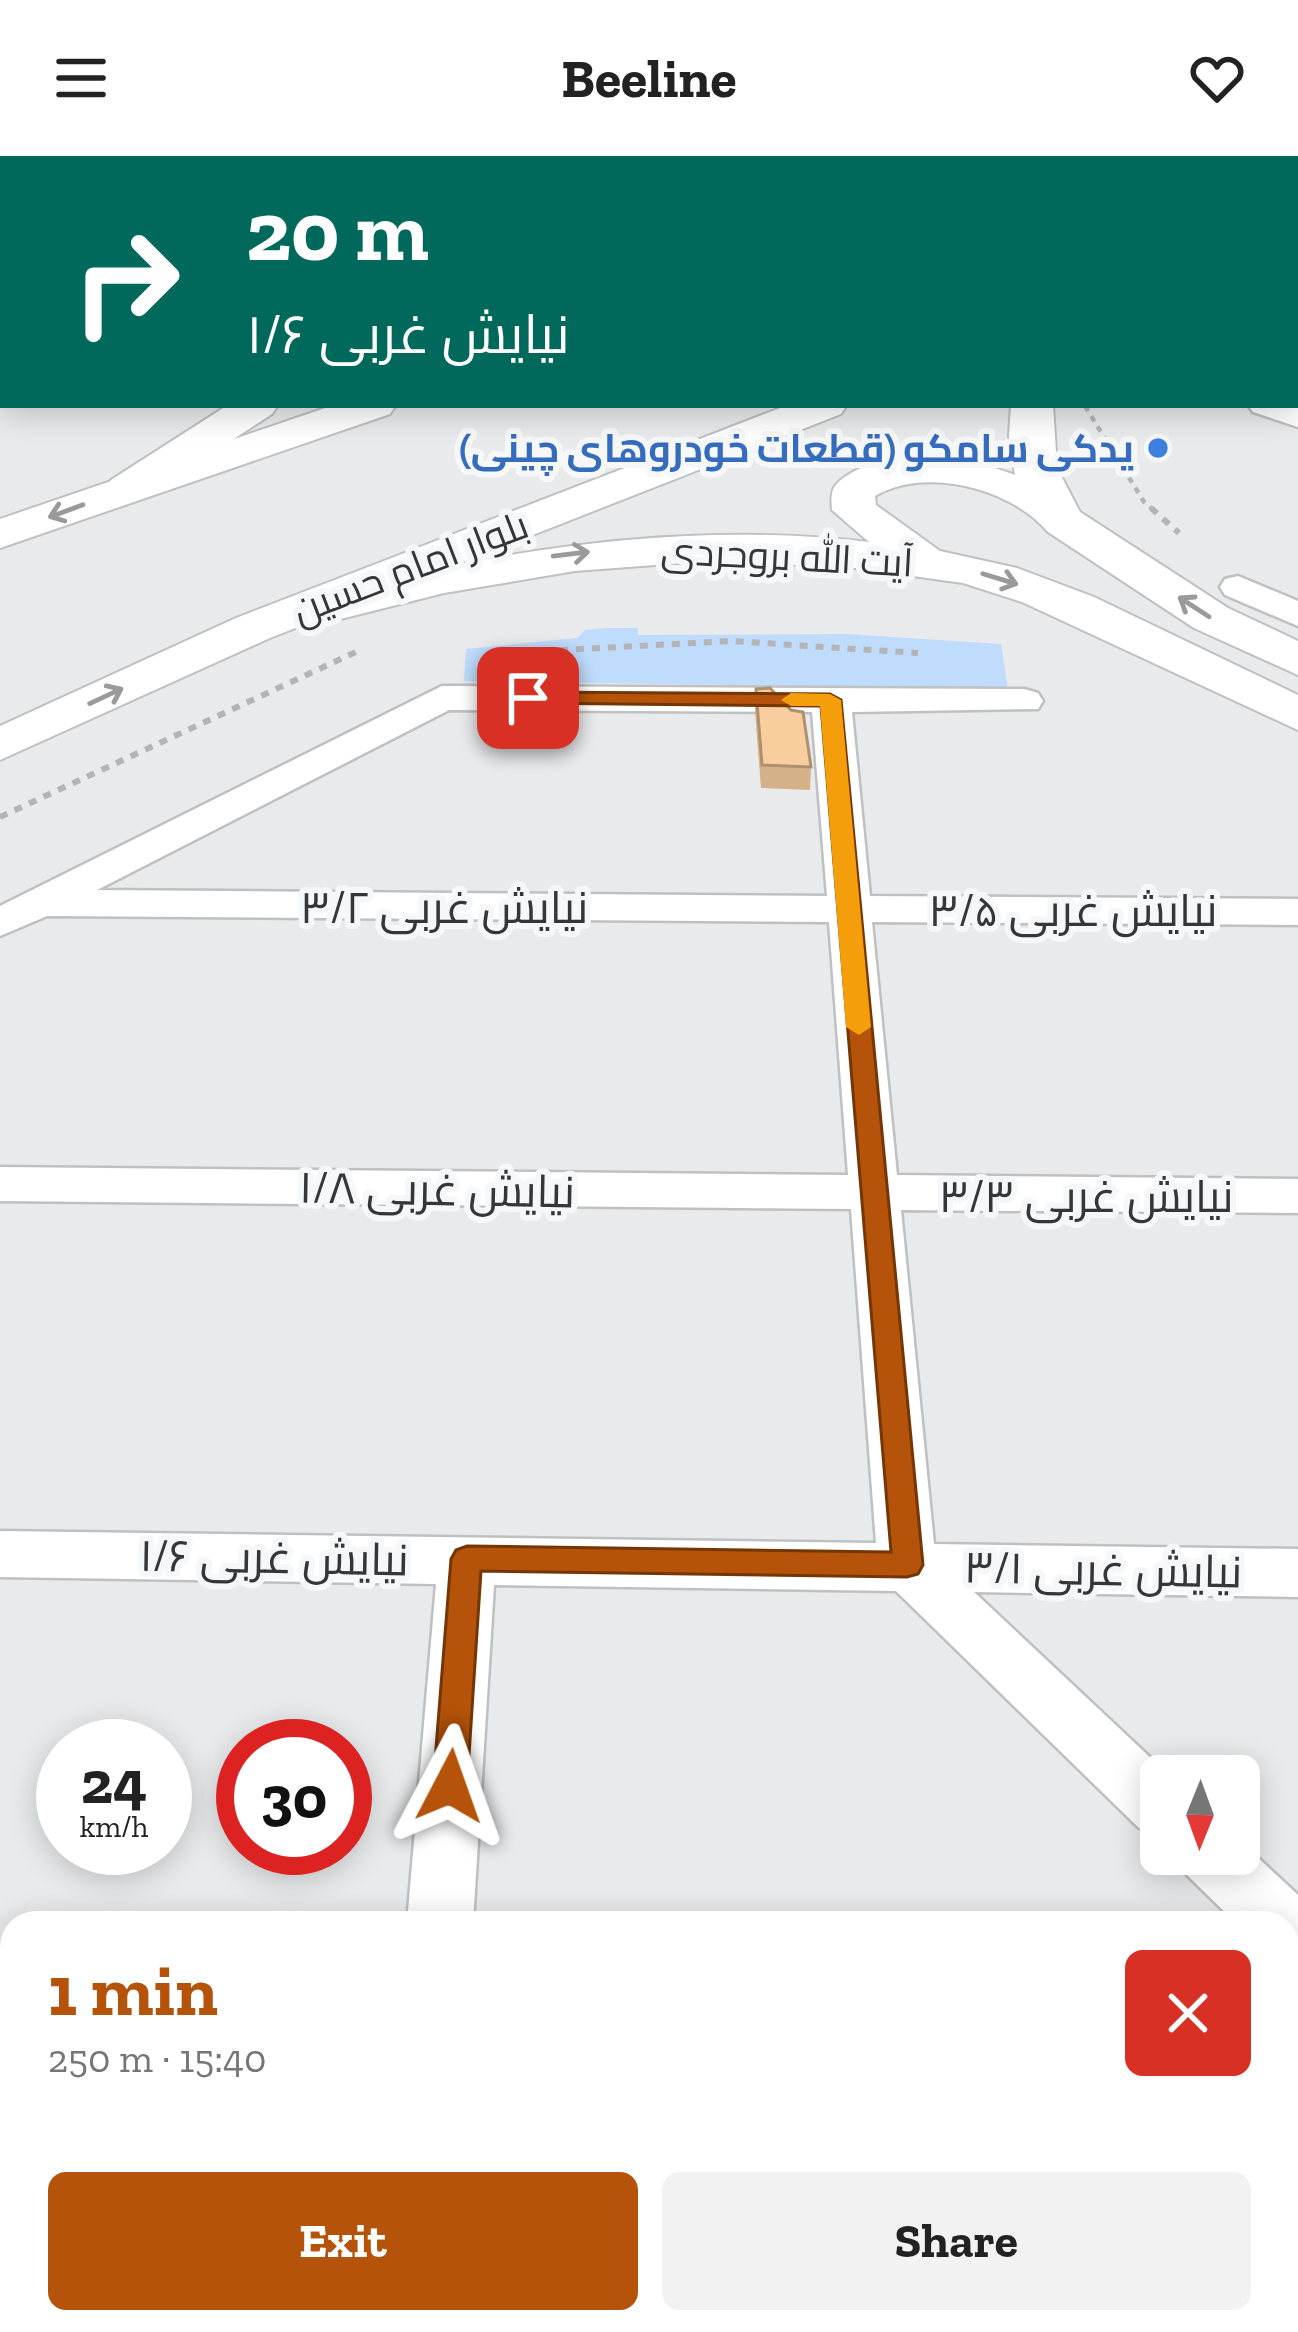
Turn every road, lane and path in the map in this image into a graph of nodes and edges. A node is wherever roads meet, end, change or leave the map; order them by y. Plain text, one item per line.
1 (252, 408) edge
2 (366, 408) edge
3 (818, 408) edge
4 (1032, 408) edge
5 (1086, 408) edge
6 (127, 489) junction
7 (1048, 506) junction
8 (0, 534) edge
9 (927, 562) junction
10 (1238, 587) joint
11 (1298, 615) edge
12 (253, 628) junction
13 (1298, 660) edge
14 (830, 700) junction
15 (1024, 701) dead end
16 (1298, 716) edge
17 (0, 745) edge
18 (40, 903) junction
19 (848, 908) junction
20 (1298, 912) edge
21 (0, 923) edge
22 (0, 1184) edge
23 (874, 1196) junction
24 (1298, 1196) edge
25 (0, 1554) edge
26 (467, 1559) junction
27 (907, 1565) junction
28 (1298, 1573) edge
29 (1140, 1788) edge
30 (1231, 1875) edge
31 (441, 1911) edge
32 (1268, 1911) edge

1 - 6 main road
2 - 6 main road
3 - 12 main road, بلوار امام حسین
4 - 7 main road
5 - 10 path
6 -> 8 main road
7 - 9 main road
13 -> 7 main road
12 -> 9 main road, آیت الله بروجردی
9 -> 16 main road, آیت الله بروجردی
10 - 11 street
17 -> 12 main road, بلوار امام حسین
14 - 15 street
14 - 18 street
14 - 19 street
18 - 19 street, نیایش غربی ۳/۲
18 - 21 street
19 - 20 street, نیایش غربی ۳/۵
19 - 23 street
22 - 23 street, نیایش غربی ۱/۸
23 - 24 street, نیایش غربی ۳/۳
23 - 27 street
25 - 26 street, نیایش غربی ۱/۶
26 - 27 street, نیایش غربی ۱/۶
26 - 31 street
27 - 28 street, نیایش غربی ۳/۱
27 - 29 street
30 - 32 street

